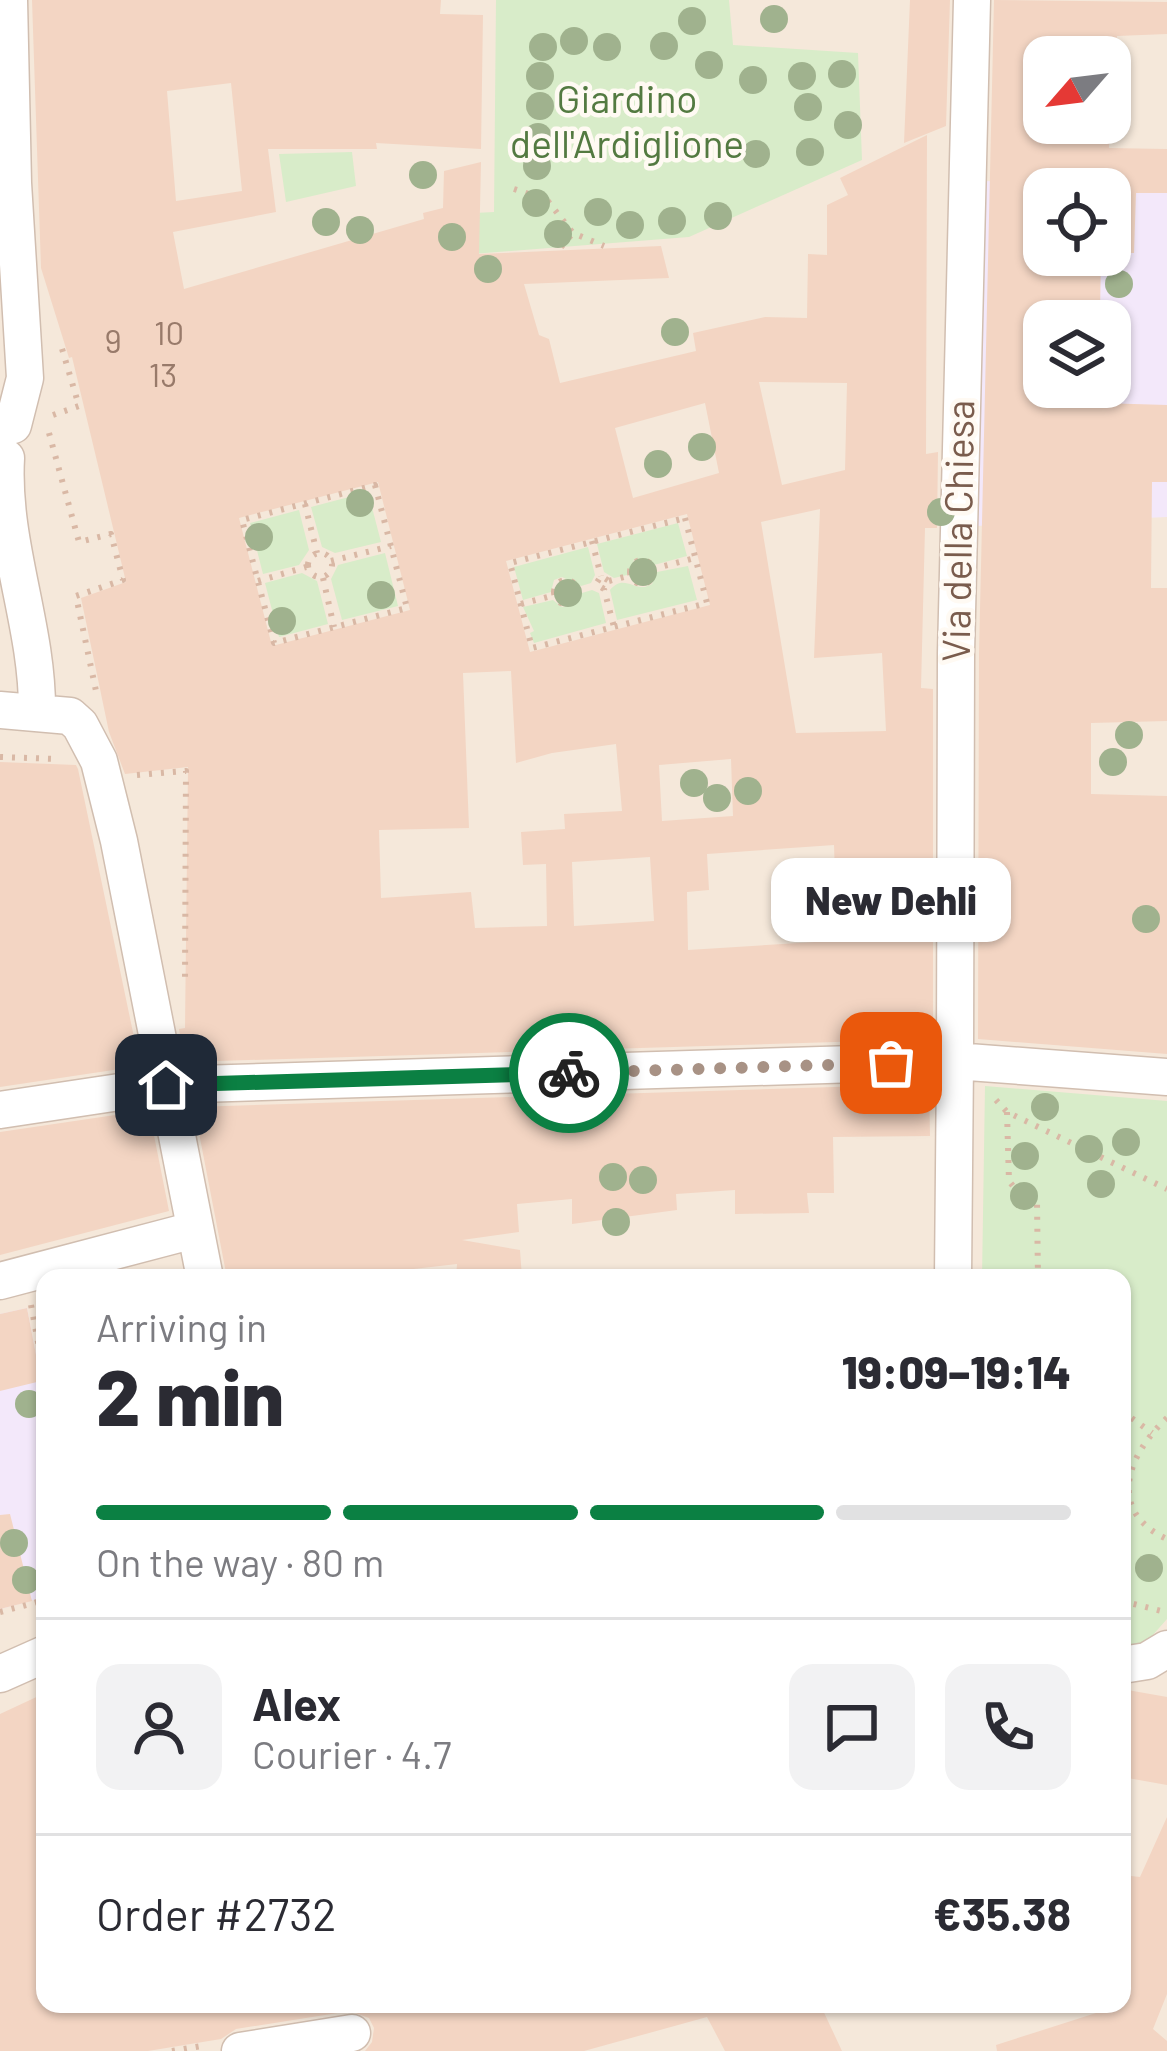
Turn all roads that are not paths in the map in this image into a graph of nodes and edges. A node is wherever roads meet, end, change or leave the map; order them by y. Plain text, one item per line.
1 (9, 0) edge
2 (972, 0) edge
3 (3, 441) edge
4 (0, 710) edge
5 (37, 712) junction
6 (955, 1061) junction
7 (1167, 1077) edge
8 (166, 1085) junction
9 (0, 1110) edge
10 (194, 1230) junction
11 (83, 1269) edge
12 (203, 1269) edge
13 (953, 1269) edge
14 (0, 1281) edge
15 (36, 1283) edge
16 (36, 1643) edge
17 (1167, 1649) edge
18 (0, 1653) edge
19 (36, 1658) edge
20 (1131, 1664) edge
21 (0, 1674) edge
22 (352, 2029) edge
23 (240, 2051) edge

1 - 3 street
2 - 6 street, Via della Chiesa
3 - 5 street
4 - 5 street
5 - 8 street
6 - 7 street
6 - 8 street
6 - 13 street, Via della Chiesa
8 - 9 street
8 - 10 street
10 - 11 street
10 - 12 street
14 - 15 street
16 - 18 street
17 - 20 street
19 - 21 street
22 - 23 street

